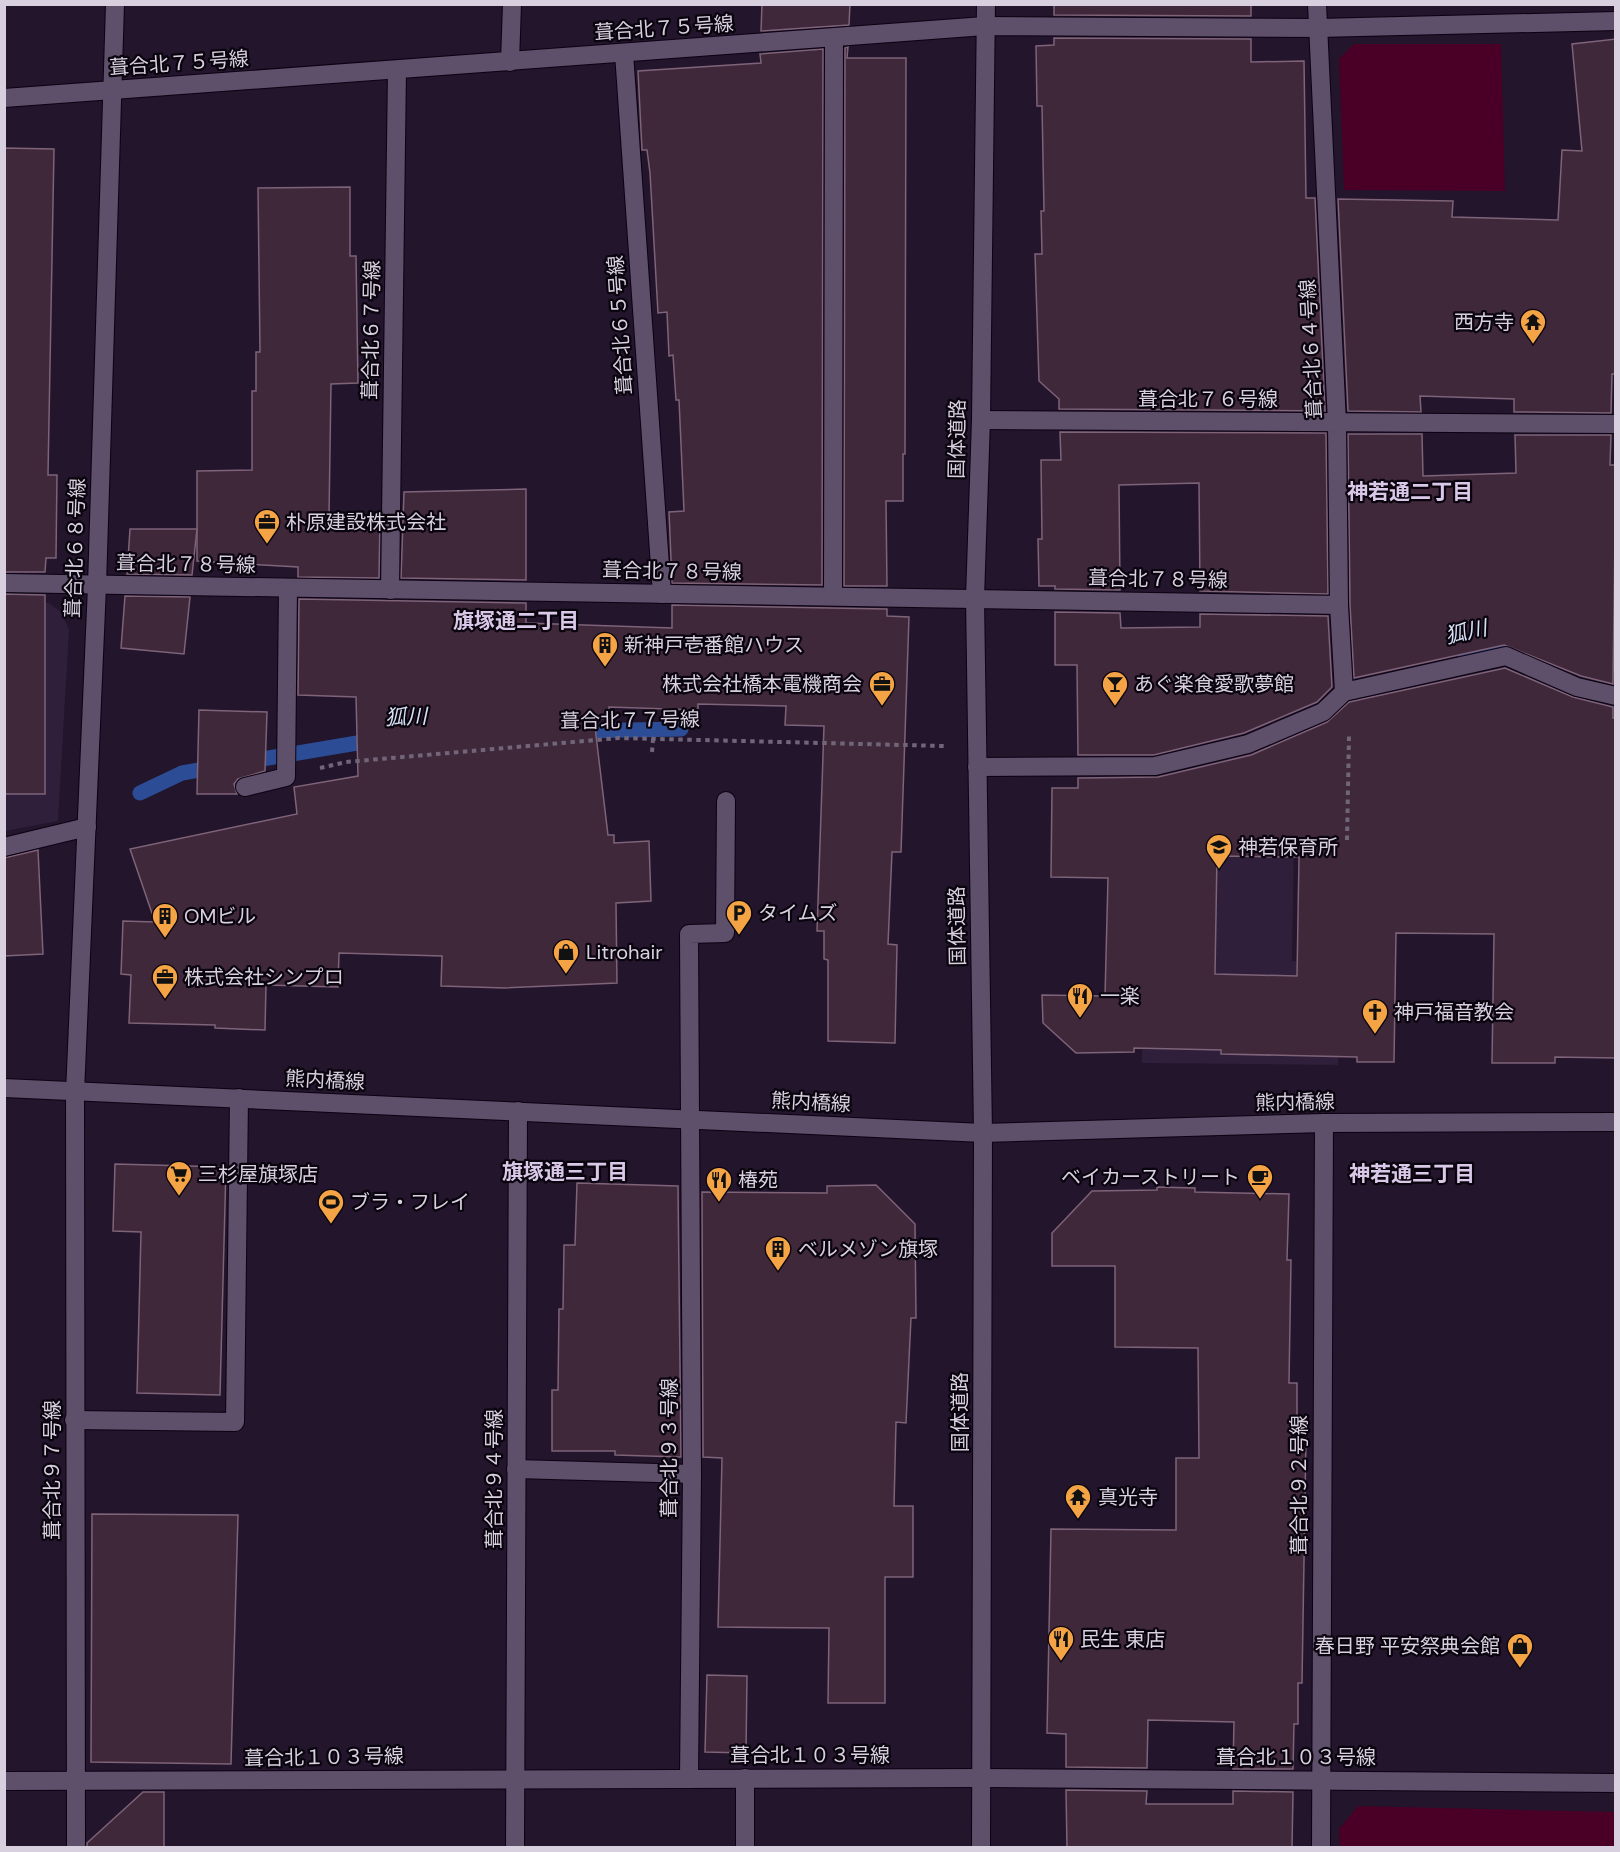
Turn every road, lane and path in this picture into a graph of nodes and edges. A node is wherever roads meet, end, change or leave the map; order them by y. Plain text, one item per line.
1 (115, 4) edge
2 (512, 4) edge
3 (986, 4) edge
4 (1317, 4) edge
5 (1616, 21) edge
6 (986, 26) junction
7 (1318, 28) junction
8 (834, 38) junction
9 (624, 53) junction
10 (510, 62) junction
11 (397, 70) junction
12 (113, 91) junction
13 (4, 98) edge
14 (981, 420) junction
15 (1337, 423) junction
16 (1616, 424) edge
17 (4, 583) edge
18 (97, 586) junction
19 (288, 588) junction
20 (390, 590) junction
21 (662, 594) junction
22 (833, 596) junction
23 (975, 598) junction
24 (1339, 604) junction
25 (1344, 692) junction
26 (1616, 696) edge
27 (1349, 735) dead end
28 (653, 739) junction
29 (978, 746) junction
30 (652, 752) dead end
31 (286, 762) junction
32 (977, 766) junction
33 (245, 788) dead end
34 (726, 801) dead end
35 (87, 827) junction
36 (1347, 840) dead end
37 (4, 847) edge
38 (4, 1088) edge
39 (75, 1093) junction
40 (239, 1098) junction
41 (518, 1111) junction
42 (690, 1119) junction
43 (1616, 1122) edge
44 (1324, 1123) junction
45 (983, 1133) junction
46 (74, 1420) junction
47 (516, 1469) junction
48 (692, 1474) junction
49 (514, 1778) junction
50 (689, 1778) junction
51 (745, 1778) junction
52 (982, 1778) junction
53 (1320, 1779) junction
54 (4, 1781) edge
55 (76, 1783) junction
56 (1616, 1783) edge
57 (76, 1848) edge
58 (515, 1848) edge
59 (745, 1848) edge
60 (981, 1848) edge
61 (1321, 1848) edge

1 - 12 street, 葺合北６８号線
2 - 10 street
3 - 6 street, 国体道路
4 - 7 street, 葺合北６４号線
5 - 7 street, 葺合北７５号線
6 - 7 street, 葺合北７５号線
6 - 8 street, 葺合北７５号線
6 - 14 street, 国体道路
7 - 15 street, 葺合北６４号線
8 - 9 street, 葺合北７５号線
8 - 22 street
9 - 10 street, 葺合北７５号線
9 - 21 street, 葺合北６５号線
10 - 11 street, 葺合北７５号線
11 - 12 street, 葺合北７５号線
11 - 20 street, 葺合北６７号線
12 - 13 street, 葺合北７５号線
12 - 18 street, 葺合北６８号線
14 - 15 street, 葺合北７６号線
14 - 23 street, 国体道路
15 - 16 street, 葺合北７６号線
15 - 24 street, 葺合北６４号線
17 - 18 street, 葺合北７８号線
18 - 19 street, 葺合北７８号線
18 - 35 street, 葺合北６８号線
19 - 20 street, 葺合北７８号線
19 - 31 street
20 - 21 street, 葺合北７８号線
21 - 22 street, 葺合北７８号線
22 - 23 street, 葺合北７８号線
23 - 24 street, 葺合北７８号線
23 - 29 street, 国体道路
24 - 25 street, 葺合北６４号線
25 - 26 street
25 - 32 street
27 - 36 path
28 - 29 path, 葺合北７７号線
28 - 30 path
28 - 31 path, 葺合北７７号線
29 - 32 street, 国体道路
31 - 33 street
32 - 45 street, 国体道路
34 - 42 street, 葺合北９３号線
35 - 37 street
35 - 39 street, 葺合北６８号線
38 - 39 street, 熊内橋線
39 - 40 street, 熊内橋線
39 - 46 street, 葺合北９７号線
40 - 41 street, 熊内橋線
40 - 46 street
41 - 42 street, 熊内橋線
41 - 47 street, 葺合北９４号線
42 - 45 street, 熊内橋線
42 - 48 street, 葺合北９３号線
43 - 44 street, 熊内橋線
44 - 45 street, 熊内橋線
44 - 53 street, 葺合北９２号線
45 - 52 street, 国体道路
46 - 55 street, 葺合北９７号線
47 - 48 street
47 - 49 street, 葺合北９４号線
48 - 50 street, 葺合北９３号線
49 - 50 street, 葺合北１０３号線
49 - 55 street, 葺合北１０３号線
49 - 58 street, 葺合北９４号線
50 - 51 street, 葺合北１０３号線
51 - 52 street, 葺合北１０３号線
51 - 59 street
52 - 53 street, 葺合北１０３号線
52 - 60 street, 国体道路
53 - 56 street, 葺合北１０３号線
53 - 61 street, 葺合北９２号線
54 - 55 street, 葺合北１０３号線
55 - 57 street, 葺合北９７号線

